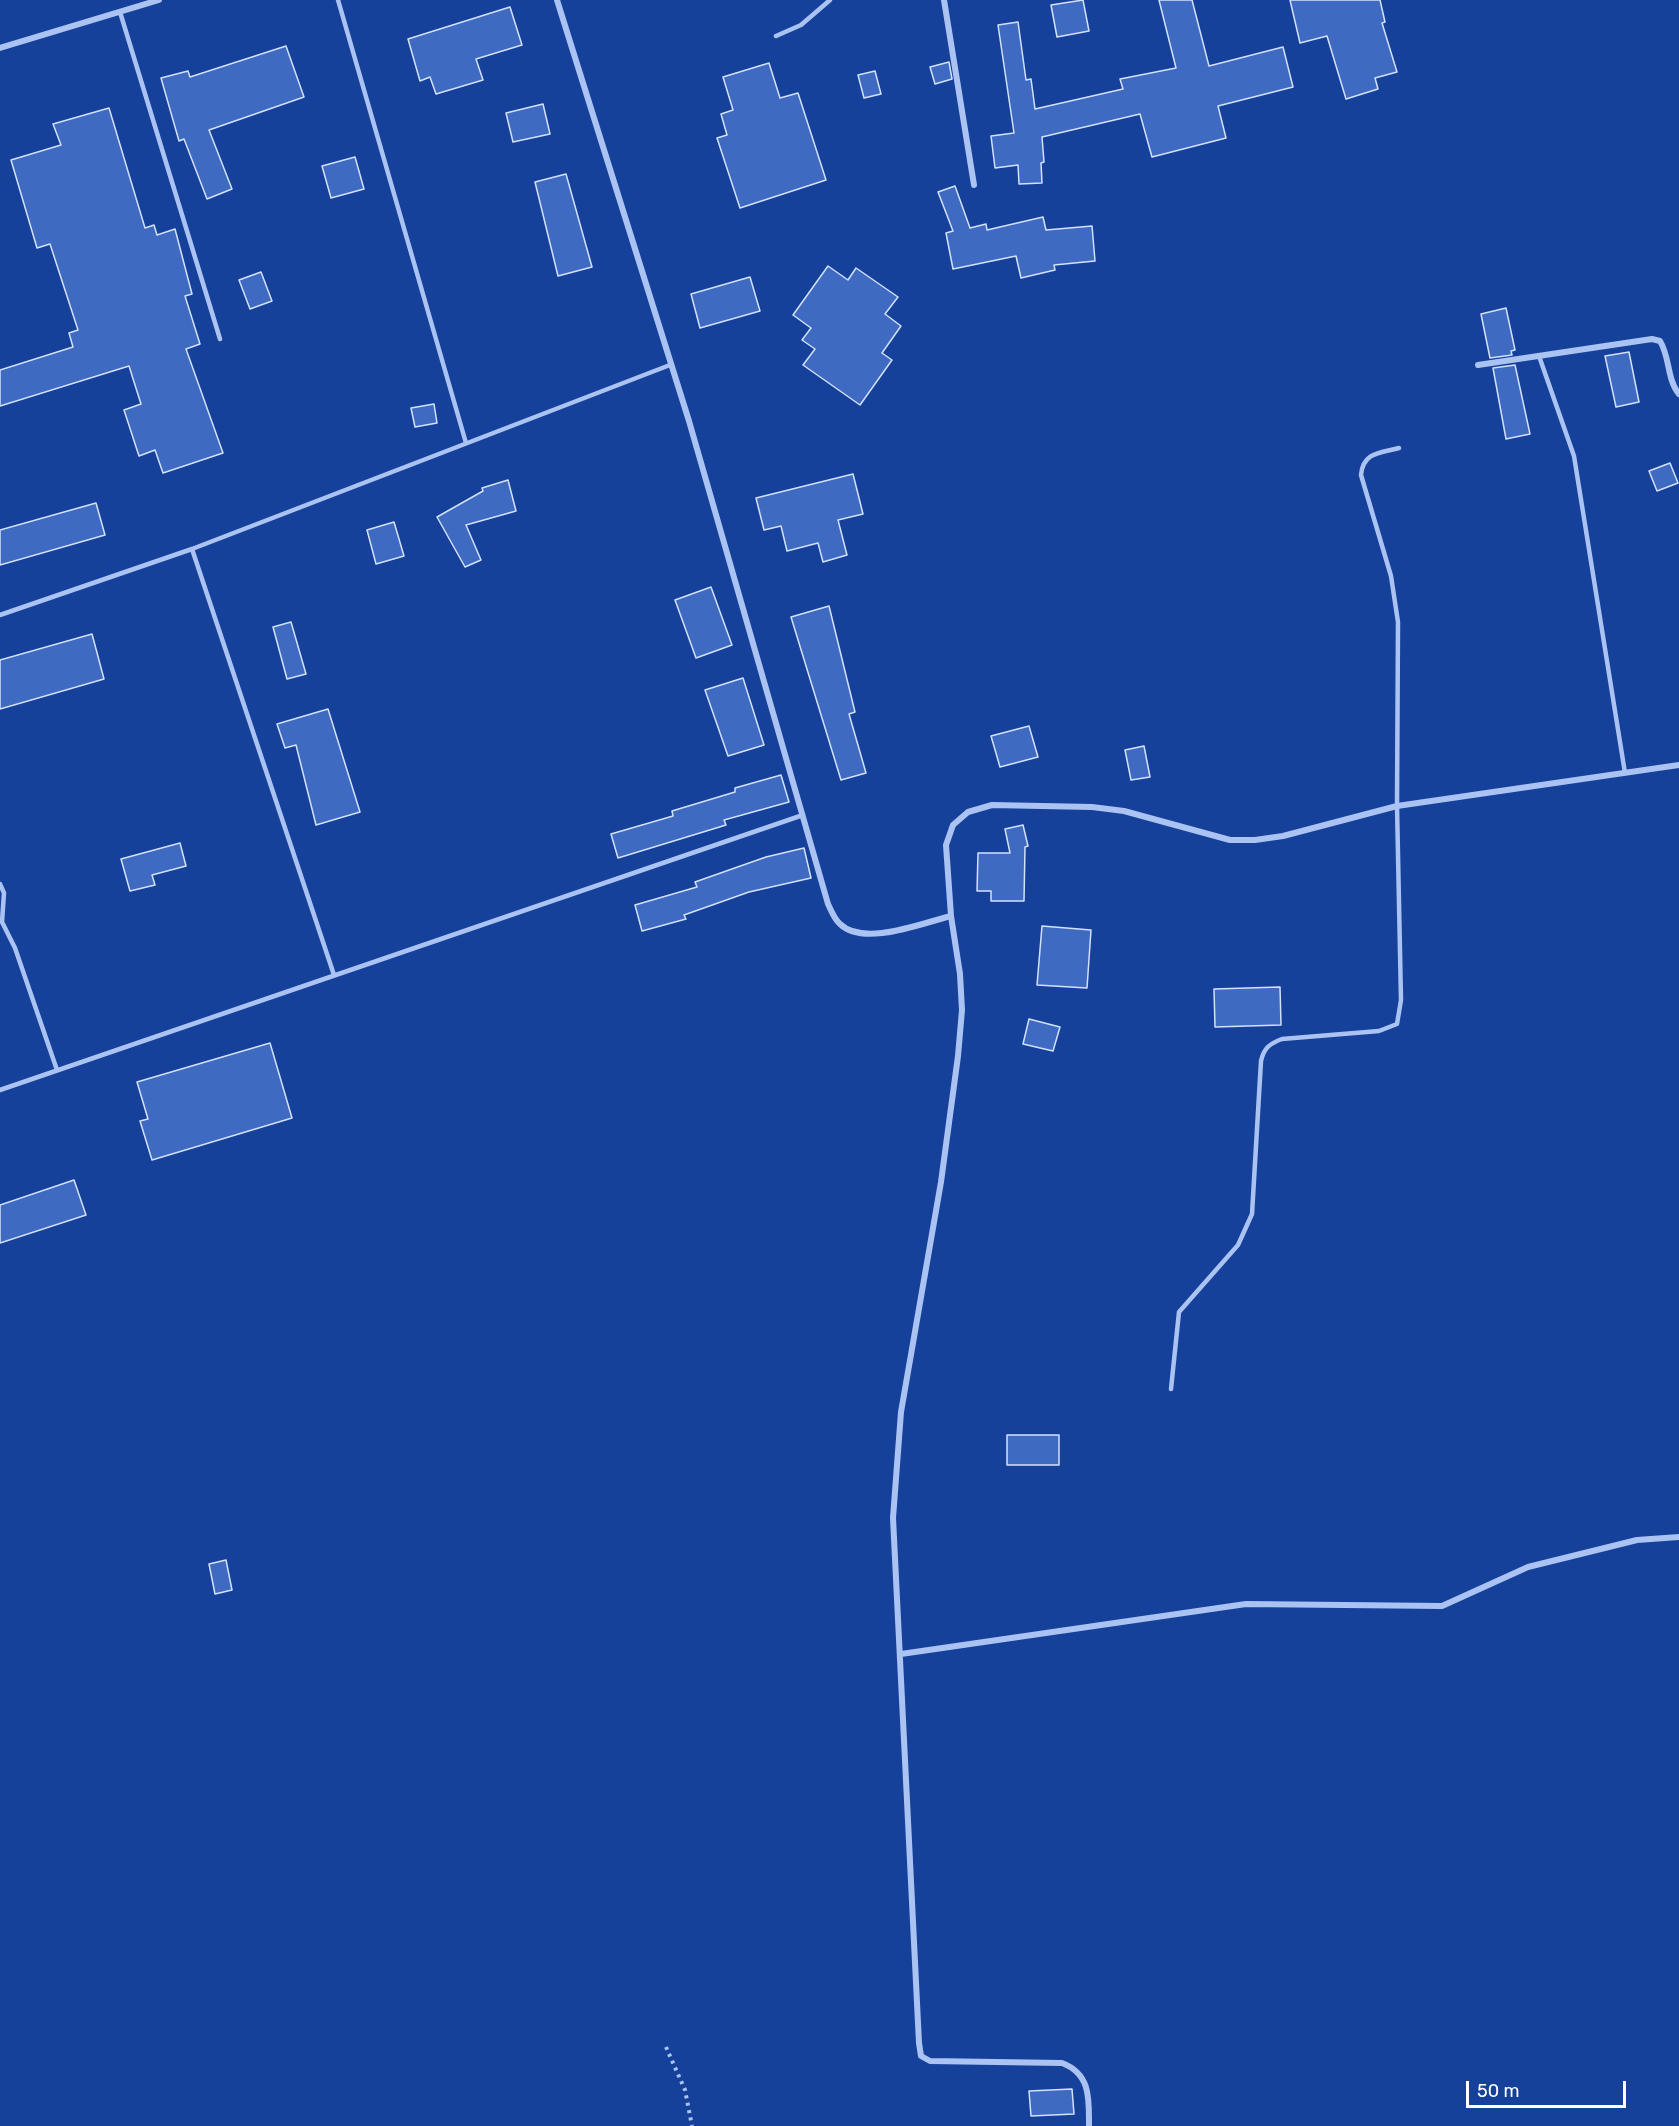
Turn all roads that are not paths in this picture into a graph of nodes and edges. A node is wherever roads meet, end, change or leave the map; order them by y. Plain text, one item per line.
1 (159, 0) edge
2 (338, 0) edge
3 (556, 0) edge
4 (830, 0) edge
5 (944, 0) edge
6 (120, 12) junction
7 (776, 36) dead end
8 (0, 48) edge
9 (974, 185) dead end
10 (220, 339) dead end
11 (1539, 356) junction
12 (670, 365) junction
13 (1478, 365) dead end
14 (1679, 394) edge
15 (465, 443) junction
16 (1399, 448) dead end
17 (192, 549) junction
18 (0, 615) edge
19 (1679, 765) edge
20 (1626, 773) junction
21 (1396, 806) junction
22 (804, 814) junction
23 (0, 884) edge
24 (951, 916) junction
25 (334, 975) junction
26 (57, 1070) junction
27 (0, 1090) edge
28 (1171, 1389) dead end
29 (1679, 1537) edge
30 (901, 1654) junction
31 (1089, 2126) edge

1 - 6 street
2 - 15 lane
3 - 12 street
4 - 7 lane
5 - 9 street
6 - 8 street
6 - 10 lane
11 - 13 street
11 - 14 street
11 - 20 lane
12 - 15 lane
12 - 22 street
15 - 17 lane
16 - 21 lane
17 - 18 lane
17 - 25 lane
19 - 20 street
20 - 21 street
21 - 24 street
21 - 28 lane
22 - 24 street
22 - 25 lane
23 - 26 lane
24 - 30 street
25 - 26 lane
26 - 27 lane
29 - 30 street
30 - 31 street

